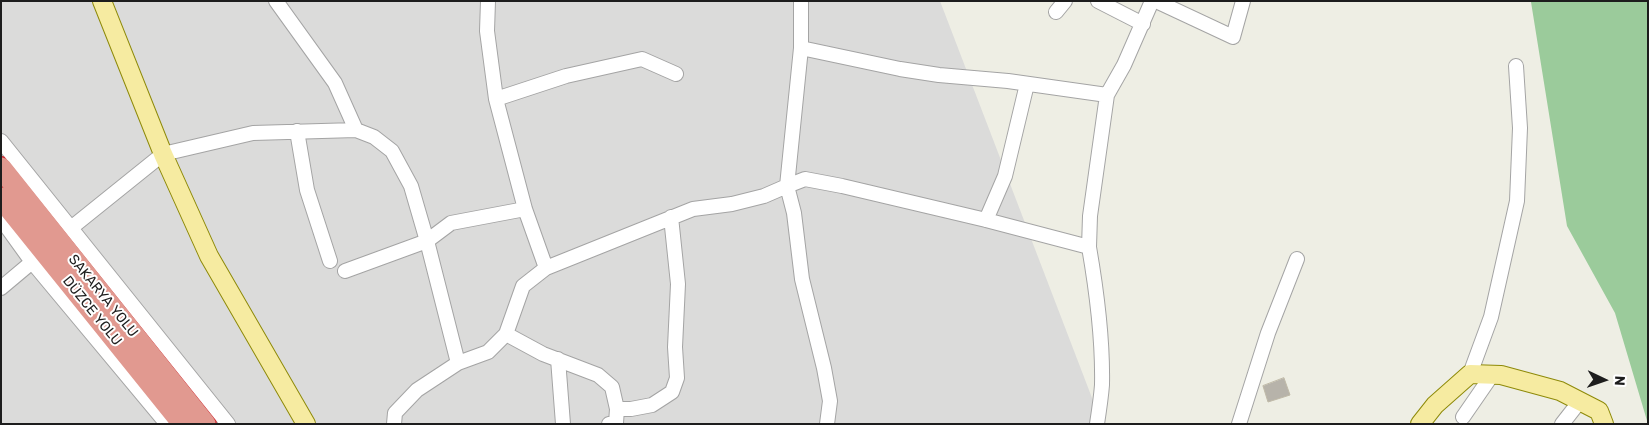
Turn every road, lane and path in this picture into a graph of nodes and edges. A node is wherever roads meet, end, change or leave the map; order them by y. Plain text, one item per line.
1 (102, 1) edge
2 (276, 1) edge
3 (488, 1) edge
4 (800, 1) edge
5 (1065, 1) edge
6 (1098, 1) edge
7 (1152, 1) edge
8 (1156, 1) edge
9 (1244, 1) edge
10 (1056, 12) dead end
11 (1143, 24) junction
12 (801, 48) junction
13 (1516, 66) dead end
14 (676, 74) dead end
15 (1027, 84) junction
16 (1107, 95) junction
17 (496, 98) junction
18 (356, 130) junction
19 (297, 131) junction
20 (1, 141) edge
21 (163, 154) junction
22 (1, 168) edge
23 (787, 186) junction
24 (1, 198) edge
25 (525, 209) junction
26 (671, 217) junction
27 (1, 219) edge
28 (986, 220) junction
29 (71, 228) junction
30 (428, 241) junction
31 (1089, 247) junction
32 (1297, 259) dead end
33 (330, 261) dead end
34 (32, 262) junction
35 (546, 268) junction
36 (345, 271) dead end
37 (1, 288) edge
38 (506, 334) junction
39 (558, 359) junction
40 (458, 363) junction
41 (1470, 374) junction
42 (1492, 375) junction
43 (1580, 401) junction
44 (617, 409) junction
45 (1463, 417) dead end
46 (167, 424) edge
47 (183, 424) edge
48 (205, 424) edge
49 (228, 424) edge
50 (306, 424) edge
51 (394, 424) edge
52 (562, 424) edge
53 (609, 424) edge
54 (827, 424) edge
55 (1097, 424) edge
56 (1239, 424) edge
57 (1420, 424) edge
58 (1562, 424) edge
59 (1604, 424) edge

1 - 21 main road
2 - 18 street
3 - 17 street
4 - 12 street
5 - 10 street
6 - 11 street
7 - 11 street
8 - 9 street
11 - 16 street
12 - 15 street
12 - 23 street
13 - 41 street
14 - 17 street
15 - 16 street
15 - 28 street
16 - 31 street
17 - 25 street
18 - 19 street
18 - 30 street
19 - 21 street
19 - 33 street
20 - 29 street
21 - 29 street
21 - 50 main road
22 - 48 highway, SAKARYA YOLU
23 - 26 street
23 - 28 street
23 - 54 street
24 - 47 highway, DÜZCE YOLU
25 - 30 street
25 - 35 street
26 - 35 street
26 - 44 street
27 - 34 street
28 - 31 street
29 - 49 street
30 - 36 street
30 - 40 street
31 - 55 street
32 - 56 street
34 - 37 street
34 - 46 street
35 - 38 street
38 - 39 street
38 - 40 street
39 - 44 street
39 - 52 street
40 - 51 street
41 - 42 main road
41 - 57 main road
42 - 43 main road
42 - 45 street
43 - 58 street
43 - 59 main road
44 - 53 street

